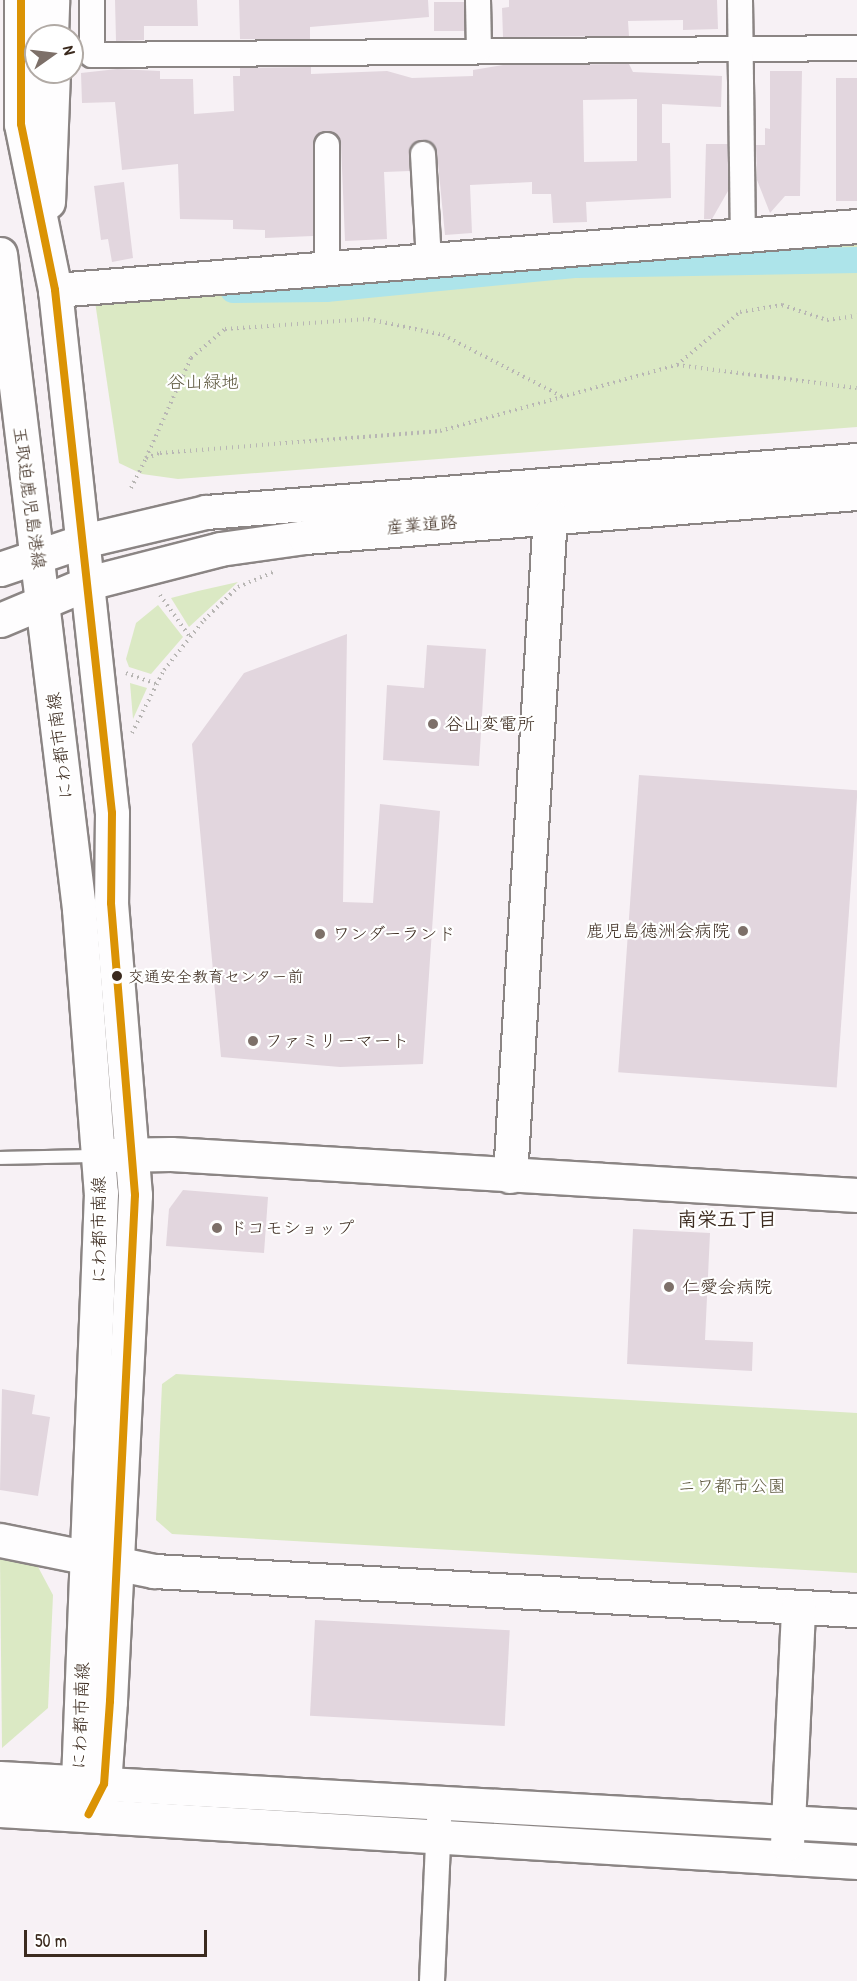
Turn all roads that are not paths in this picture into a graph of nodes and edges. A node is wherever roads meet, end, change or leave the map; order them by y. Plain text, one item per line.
1 (21, 0) edge
2 (52, 0) edge
3 (92, 0) edge
4 (478, 0) edge
5 (740, 0) edge
6 (51, 24) edge
7 (857, 48) edge
8 (479, 50) junction
9 (741, 50) junction
10 (53, 84) edge
11 (327, 146) dead end
12 (423, 154) dead end
13 (857, 226) edge
14 (46, 234) junction
15 (743, 234) junction
16 (0, 254) edge
17 (429, 260) junction
18 (0, 262) edge
19 (327, 268) junction
20 (55, 290) junction
21 (857, 460) edge
22 (857, 493) edge
23 (550, 515) junction
24 (82, 541) junction
25 (37, 555) junction
26 (0, 569) edge
27 (88, 583) junction
28 (42, 598) junction
29 (0, 620) edge
30 (130, 1155) junction
31 (98, 1156) junction
32 (0, 1158) edge
33 (510, 1176) junction
34 (857, 1195) edge
35 (0, 1540) edge
36 (103, 1561) junction
37 (798, 1607) junction
38 (857, 1610) edge
39 (0, 1778) edge
40 (91, 1783) junction
41 (440, 1806) junction
42 (0, 1810) edge
43 (89, 1814) junction
44 (788, 1822) junction
45 (857, 1826) edge
46 (439, 1838) junction
47 (786, 1858) junction
48 (857, 1862) edge
49 (432, 1981) edge

1 - 14 street
2 - 6 street
3 - 8 street
4 - 8 street
5 - 9 street
7 - 9 street
8 - 9 street
9 - 15 street
10 - 14 street
11 - 19 street
12 - 17 street
13 - 15 street
14 - 20 street
15 - 17 street
16 - 18 street, 玉取迫鹿児島港線
17 - 19 street
18 - 25 street, 玉取迫鹿児島港線
19 - 20 street
20 - 24 street
21 - 24 street, 産業道路
22 - 23 street, 産業道路
23 - 27 street, 産業道路
23 - 33 street
24 - 25 street, 産業道路
24 - 27 street
25 - 26 street, 産業道路
25 - 28 street, 玉取迫鹿児島港線
27 - 28 street, 産業道路
27 - 30 street, にわ都市南線
28 - 29 street, 産業道路
28 - 31 street, にわ都市南線
30 - 31 street
30 - 33 street
30 - 36 street, にわ都市南線
31 - 32 lane
31 - 36 street, にわ都市南線
33 - 34 street
35 - 36 street
36 - 37 street
36 - 40 street, にわ都市南線
37 - 38 street
37 - 44 street
39 - 40 street
40 - 41 street
40 - 43 street, にわ都市南線
41 - 44 street
41 - 46 street
42 - 43 street
43 - 46 street
44 - 45 street
44 - 47 street
46 - 47 street
46 - 49 street
47 - 48 street

